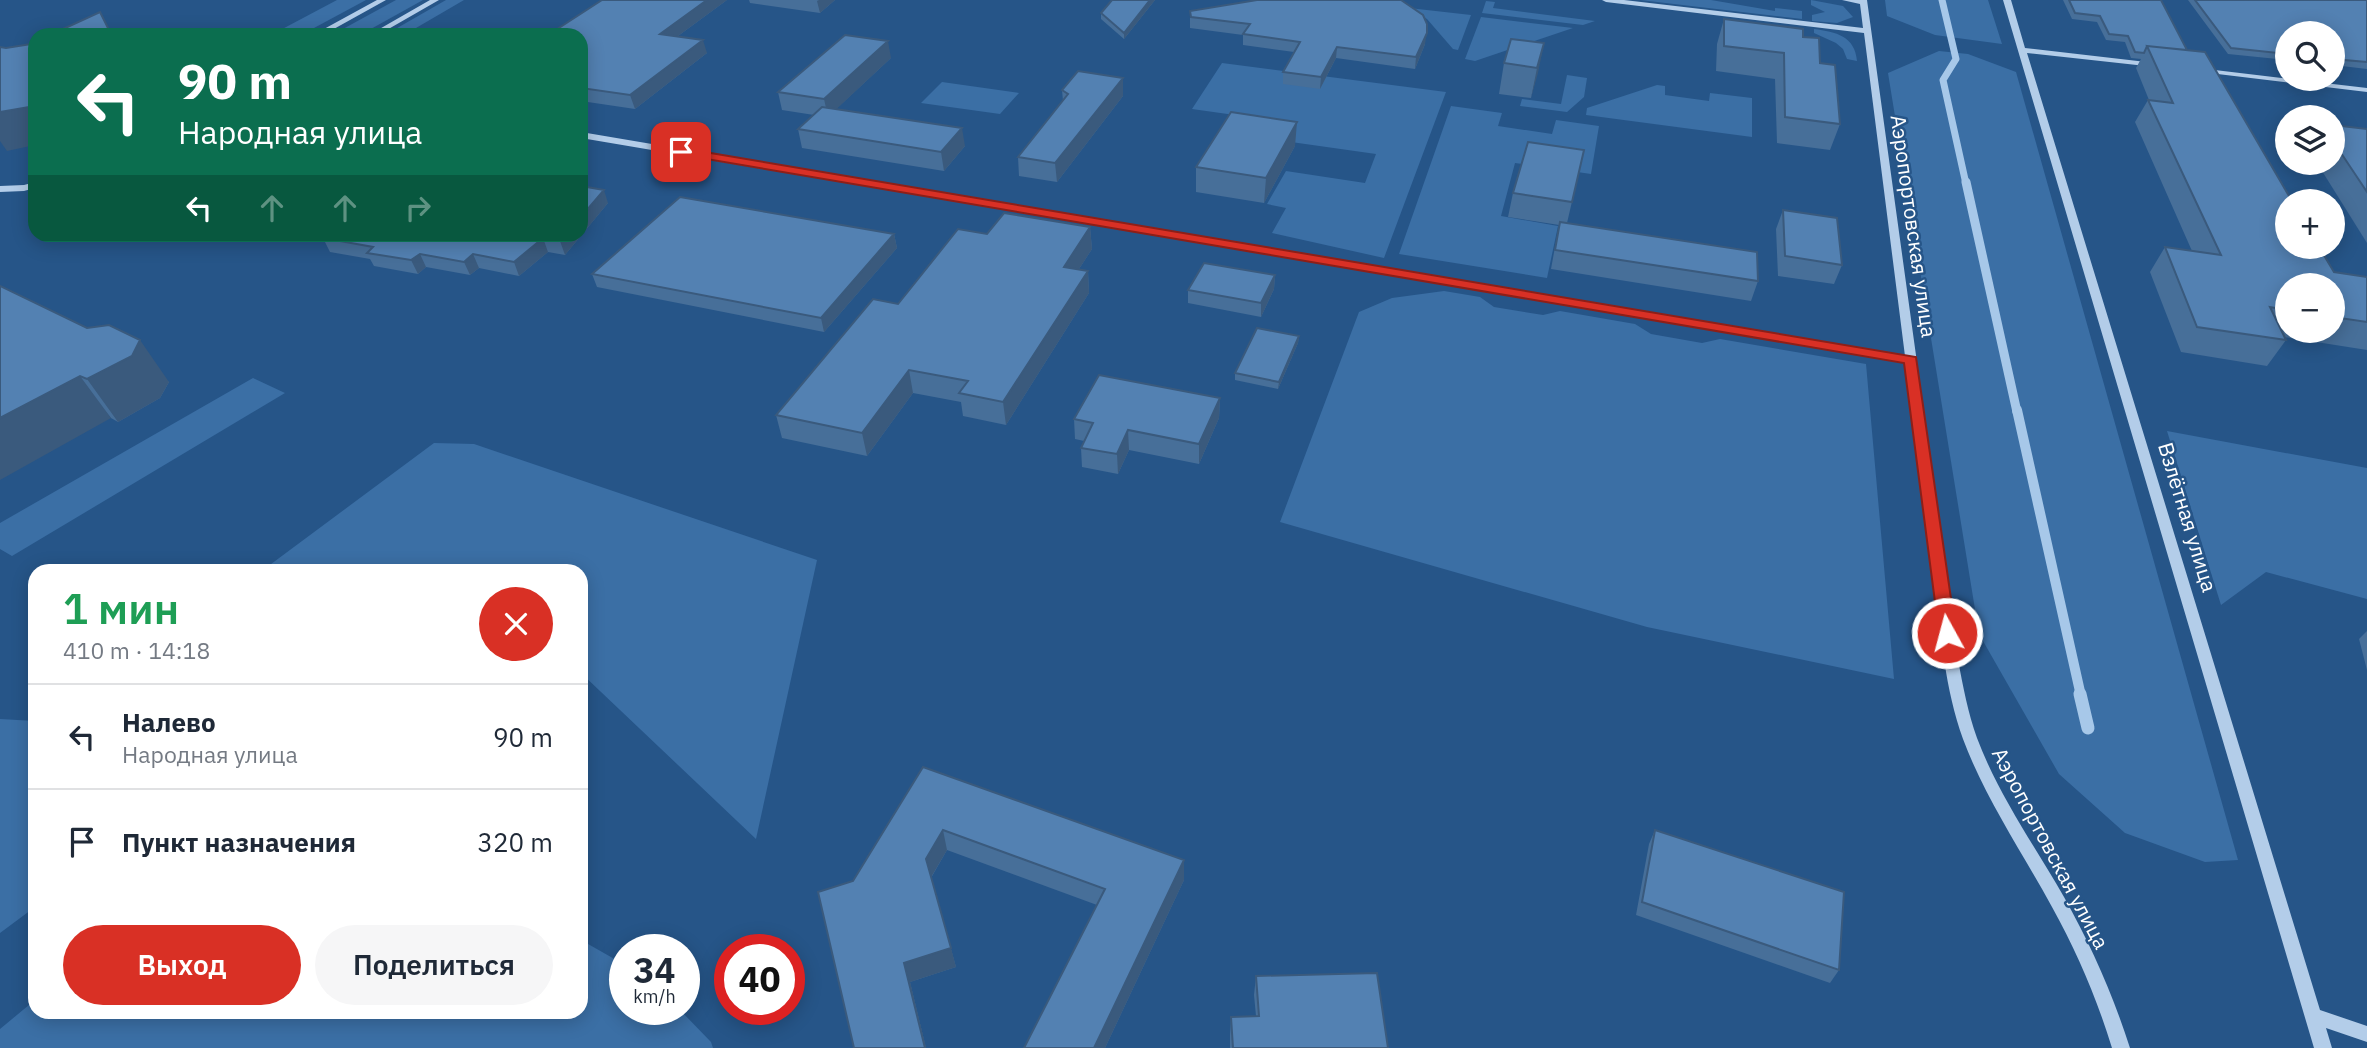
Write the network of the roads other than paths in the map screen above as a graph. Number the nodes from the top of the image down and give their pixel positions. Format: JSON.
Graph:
{"nodes":[{"id":1,"x":382,"y":0,"type":"edge"},
{"id":2,"x":435,"y":0,"type":"edge"},
{"id":3,"x":1606,"y":0,"type":"edge"},
{"id":4,"x":1846,"y":0,"type":"edge"},
{"id":5,"x":2007,"y":0,"type":"edge"},
{"id":6,"x":1863,"y":1,"type":"edge"},
{"id":7,"x":330,"y":28,"type":"edge"},
{"id":8,"x":385,"y":28,"type":"edge"},
{"id":9,"x":1867,"y":31,"type":"junction"},
{"id":10,"x":2023,"y":50,"type":"junction"},
{"id":11,"x":2166,"y":66,"type":"edge"},
{"id":12,"x":2189,"y":69,"type":"edge"},
{"id":13,"x":2367,"y":90,"type":"edge"},
{"id":14,"x":588,"y":136,"type":"edge"},
{"id":15,"x":28,"y":187,"type":"edge"},
{"id":16,"x":24,"y":188,"type":"joint"},
{"id":17,"x":0,"y":189,"type":"edge"},
{"id":18,"x":1911,"y":360,"type":"junction"},
{"id":19,"x":2314,"y":1016,"type":"junction"},
{"id":20,"x":2367,"y":1034,"type":"edge"},
{"id":21,"x":2121,"y":1048,"type":"edge"},
{"id":22,"x":2323,"y":1048,"type":"edge"}],
"edges":[{"from":1,"to":7,"type":"street"},
{"from":2,"to":8,"type":"street"},
{"from":3,"to":9,"type":"street"},
{"from":4,"to":6,"type":"street"},
{"from":5,"to":10,"type":"street","name":"Взлётная улица"},
{"from":6,"to":9,"type":"street","name":"Аэропортовская улица"},
{"from":9,"to":18,"type":"street","name":"Аэропортовская улица"},
{"from":10,"to":11,"type":"street"},
{"from":10,"to":19,"type":"street","name":"Взлётная улица"},
{"from":12,"to":13,"type":"street"},
{"from":14,"to":18,"type":"street"},
{"from":15,"to":16,"type":"street"},
{"from":16,"to":17,"type":"street"},
{"from":18,"to":21,"type":"street","name":"Аэропортовская улица"},
{"from":19,"to":20,"type":"street"},
{"from":19,"to":22,"type":"street","name":"Взлётная улица"}]}
